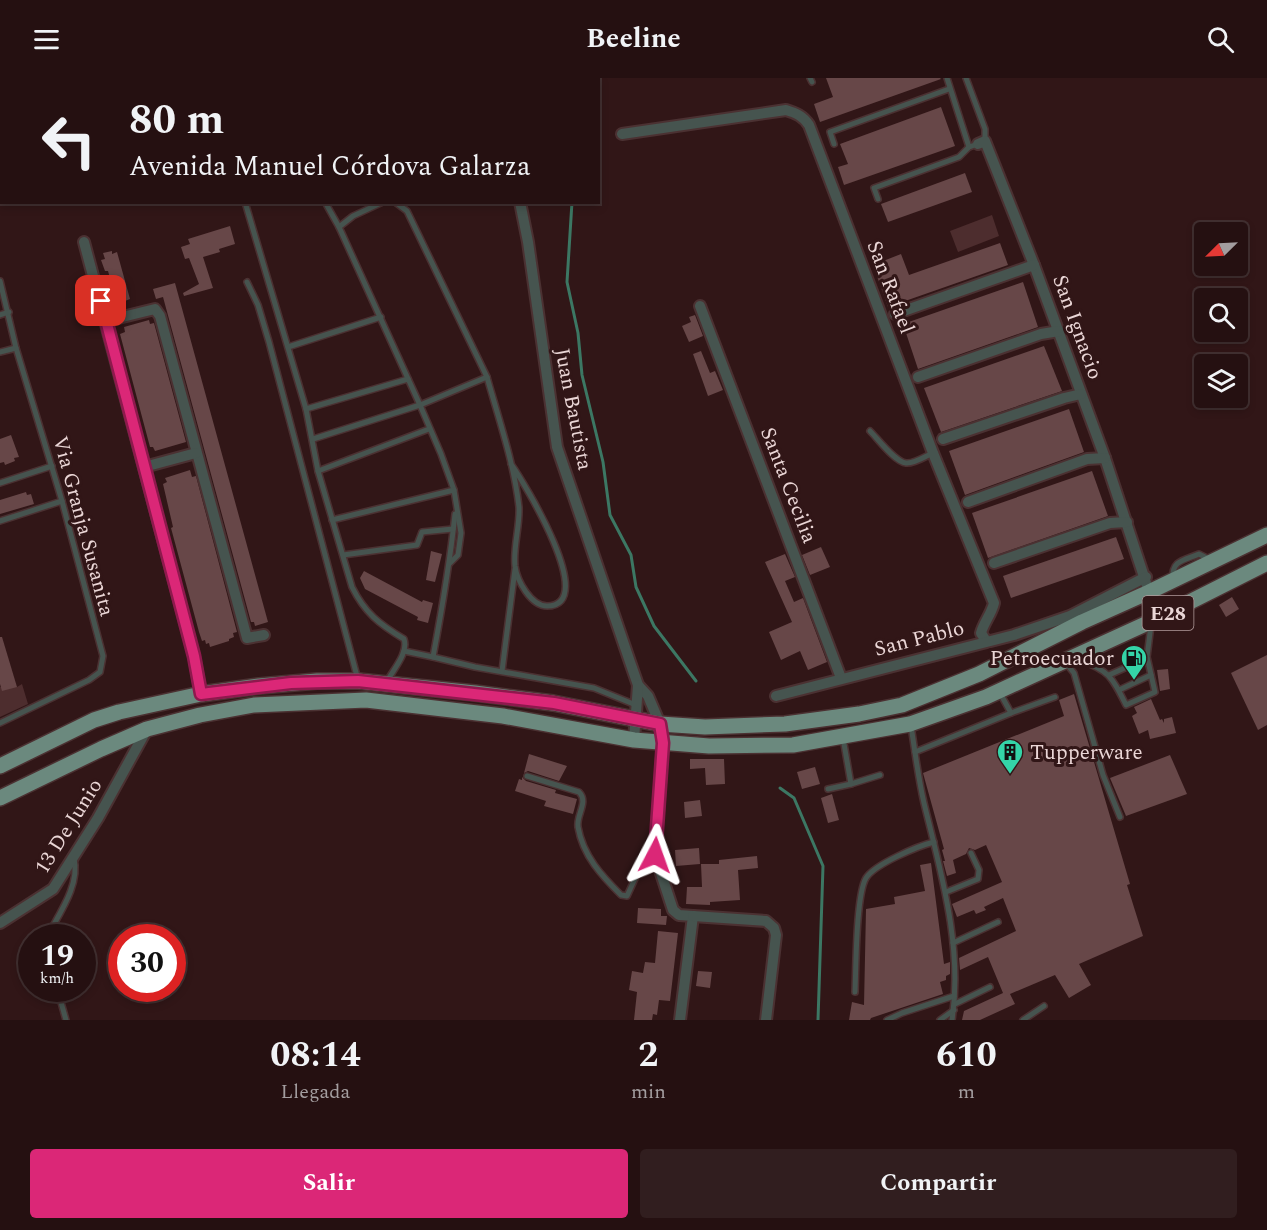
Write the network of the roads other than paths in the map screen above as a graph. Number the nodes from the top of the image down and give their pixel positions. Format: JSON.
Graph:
{"nodes":[{"id":1,"x":947,"y":78,"type":"edge"},
{"id":2,"x":966,"y":78,"type":"edge"},
{"id":3,"x":949,"y":89,"type":"junction"},
{"id":4,"x":622,"y":134,"type":"dead end"},
{"id":5,"x":834,"y":144,"type":"dead end"},
{"id":6,"x":978,"y":144,"type":"junction"},
{"id":7,"x":878,"y":199,"type":"dead end"},
{"id":8,"x":246,"y":204,"type":"edge"},
{"id":9,"x":327,"y":204,"type":"edge"},
{"id":10,"x":379,"y":204,"type":"edge"},
{"id":11,"x":398,"y":204,"type":"edge"},
{"id":12,"x":520,"y":204,"type":"edge"},
{"id":13,"x":339,"y":227,"type":"junction"},
{"id":14,"x":84,"y":242,"type":"dead end"},
{"id":15,"x":1034,"y":265,"type":"junction"},
{"id":16,"x":0,"y":280,"type":"edge"},
{"id":17,"x":247,"y":282,"type":"dead end"},
{"id":18,"x":700,"y":306,"type":"dead end"},
{"id":19,"x":9,"y":312,"type":"junction"},
{"id":20,"x":895,"y":314,"type":"dead end"},
{"id":21,"x":0,"y":315,"type":"edge"},
{"id":22,"x":381,"y":317,"type":"junction"},
{"id":23,"x":106,"y":321,"type":"junction"},
{"id":24,"x":1059,"y":331,"type":"junction"},
{"id":25,"x":16,"y":348,"type":"junction"},
{"id":26,"x":288,"y":348,"type":"junction"},
{"id":27,"x":0,"y":352,"type":"edge"},
{"id":28,"x":487,"y":377,"type":"junction"},
{"id":29,"x":918,"y":377,"type":"dead end"},
{"id":30,"x":408,"y":379,"type":"junction"},
{"id":31,"x":1081,"y":394,"type":"junction"},
{"id":32,"x":420,"y":405,"type":"junction"},
{"id":33,"x":306,"y":409,"type":"junction"},
{"id":34,"x":429,"y":429,"type":"junction"},
{"id":35,"x":870,"y":431,"type":"dead end"},
{"id":36,"x":313,"y":439,"type":"junction"},
{"id":37,"x":943,"y":439,"type":"dead end"},
{"id":38,"x":196,"y":453,"type":"junction"},
{"id":39,"x":933,"y":453,"type":"junction"},
{"id":40,"x":1105,"y":458,"type":"junction"},
{"id":41,"x":511,"y":464,"type":"junction"},
{"id":42,"x":52,"y":466,"type":"junction"},
{"id":43,"x":144,"y":468,"type":"junction"},
{"id":44,"x":318,"y":471,"type":"junction"},
{"id":45,"x":0,"y":483,"type":"edge"},
{"id":46,"x":454,"y":490,"type":"junction"},
{"id":47,"x":62,"y":501,"type":"junction"},
{"id":48,"x":968,"y":502,"type":"dead end"},
{"id":49,"x":456,"y":508,"type":"junction"},
{"id":50,"x":332,"y":520,"type":"junction"},
{"id":51,"x":0,"y":521,"type":"edge"},
{"id":52,"x":1127,"y":522,"type":"junction"},
{"id":53,"x":453,"y":529,"type":"junction"},
{"id":54,"x":1267,"y":535,"type":"edge"},
{"id":55,"x":343,"y":555,"type":"junction"},
{"id":56,"x":450,"y":563,"type":"junction"},
{"id":57,"x":994,"y":563,"type":"dead end"},
{"id":58,"x":1267,"y":563,"type":"edge"},
{"id":59,"x":515,"y":567,"type":"junction"},
{"id":60,"x":1148,"y":585,"type":"junction"},
{"id":61,"x":1076,"y":619,"type":"junction"},
{"id":62,"x":1152,"y":621,"type":"junction"},
{"id":63,"x":264,"y":635,"type":"dead end"},
{"id":64,"x":986,"y":641,"type":"junction"},
{"id":65,"x":1093,"y":647,"type":"junction"},
{"id":66,"x":404,"y":651,"type":"junction"},
{"id":67,"x":433,"y":657,"type":"junction"},
{"id":68,"x":1147,"y":658,"type":"junction"},
{"id":69,"x":1069,"y":659,"type":"junction"},
{"id":70,"x":502,"y":671,"type":"junction"},
{"id":71,"x":1109,"y":675,"type":"junction"},
{"id":72,"x":1151,"y":675,"type":"junction"},
{"id":73,"x":841,"y":678,"type":"junction"},
{"id":74,"x":358,"y":681,"type":"junction"},
{"id":75,"x":385,"y":684,"type":"junction"},
{"id":76,"x":639,"y":685,"type":"junction"},
{"id":77,"x":1119,"y":690,"type":"junction"},
{"id":78,"x":999,"y":691,"type":"junction"},
{"id":79,"x":201,"y":694,"type":"junction"},
{"id":80,"x":776,"y":696,"type":"dead end"},
{"id":81,"x":1055,"y":697,"type":"dead end"},
{"id":82,"x":637,"y":712,"type":"junction"},
{"id":83,"x":1011,"y":712,"type":"junction"},
{"id":84,"x":0,"y":723,"type":"edge"},
{"id":85,"x":660,"y":724,"type":"junction"},
{"id":86,"x":910,"y":724,"type":"junction"},
{"id":87,"x":147,"y":729,"type":"junction"},
{"id":88,"x":842,"y":736,"type":"junction"},
{"id":89,"x":634,"y":740,"type":"junction"},
{"id":90,"x":663,"y":743,"type":"junction"},
{"id":91,"x":915,"y":752,"type":"junction"},
{"id":92,"x":0,"y":766,"type":"edge"},
{"id":93,"x":880,"y":775,"type":"dead end"},
{"id":94,"x":527,"y":776,"type":"dead end"},
{"id":95,"x":851,"y":784,"type":"junction"},
{"id":96,"x":828,"y":789,"type":"dead end"},
{"id":97,"x":0,"y":798,"type":"edge"},
{"id":98,"x":1120,"y":817,"type":"dead end"},
{"id":99,"x":934,"y":842,"type":"junction"},
{"id":100,"x":971,"y":853,"type":"dead end"},
{"id":101,"x":655,"y":855,"type":"junction"},
{"id":102,"x":73,"y":856,"type":"junction"},
{"id":103,"x":946,"y":892,"type":"junction"},
{"id":104,"x":693,"y":916,"type":"junction"},
{"id":105,"x":998,"y":922,"type":"dead end"},
{"id":106,"x":0,"y":923,"type":"edge"},
{"id":107,"x":54,"y":924,"type":"edge"},
{"id":108,"x":953,"y":943,"type":"junction"},
{"id":109,"x":990,"y":987,"type":"dead end"},
{"id":110,"x":855,"y":992,"type":"dead end"},
{"id":111,"x":954,"y":996,"type":"junction"},
{"id":112,"x":61,"y":1002,"type":"edge"},
{"id":113,"x":1044,"y":1006,"type":"dead end"},
{"id":114,"x":954,"y":1007,"type":"junction"},
{"id":115,"x":66,"y":1020,"type":"edge"},
{"id":116,"x":680,"y":1020,"type":"edge"},
{"id":117,"x":766,"y":1020,"type":"edge"},
{"id":118,"x":887,"y":1020,"type":"edge"},
{"id":119,"x":940,"y":1020,"type":"edge"},
{"id":120,"x":952,"y":1020,"type":"edge"},
{"id":121,"x":1023,"y":1020,"type":"edge"}],
"edges":[{"from":1,"to":3,"type":"lane"},
{"from":2,"to":6,"type":"lane","name":"San Ignacio"},
{"from":3,"to":5,"type":"lane"},
{"from":3,"to":6,"type":"lane"},
{"from":4,"to":39,"type":"street","name":"San Rafael"},
{"from":6,"to":7,"type":"lane"},
{"from":6,"to":15,"type":"street","name":"San Ignacio"},
{"from":8,"to":26,"type":"lane"},
{"from":9,"to":13,"type":"lane"},
{"from":10,"to":13,"type":"lane"},
{"from":11,"to":28,"type":"lane"},
{"from":12,"to":76,"type":"street","name":"Juan Bautista"},
{"from":13,"to":22,"type":"lane"},
{"from":14,"to":23,"type":"street"},
{"from":15,"to":20,"type":"street"},
{"from":15,"to":24,"type":"street","name":"San Ignacio"},
{"from":16,"to":19,"type":"lane","name":"Via Granja Susanita"},
{"from":17,"to":74,"type":"lane"},
{"from":18,"to":73,"type":"street","name":"Santa Cecilia"},
{"from":19,"to":21,"type":"lane"},
{"from":19,"to":25,"type":"lane","name":"Via Granja Susanita"},
{"from":22,"to":26,"type":"lane"},
{"from":22,"to":30,"type":"lane"},
{"from":23,"to":38,"type":"street"},
{"from":23,"to":43,"type":"street"},
{"from":24,"to":29,"type":"street"},
{"from":24,"to":31,"type":"street","name":"San Ignacio"},
{"from":25,"to":27,"type":"lane"},
{"from":25,"to":42,"type":"lane","name":"Via Granja Susanita"},
{"from":26,"to":33,"type":"lane"},
{"from":28,"to":32,"type":"lane"},
{"from":28,"to":41,"type":"lane"},
{"from":30,"to":32,"type":"lane"},
{"from":30,"to":33,"type":"lane"},
{"from":31,"to":37,"type":"street"},
{"from":31,"to":40,"type":"street","name":"San Ignacio"},
{"from":32,"to":34,"type":"lane"},
{"from":32,"to":36,"type":"lane"},
{"from":33,"to":36,"type":"lane"},
{"from":34,"to":44,"type":"lane"},
{"from":34,"to":46,"type":"lane"},
{"from":35,"to":39,"type":"lane"},
{"from":36,"to":44,"type":"lane"},
{"from":38,"to":43,"type":"street"},
{"from":38,"to":63,"type":"street"},
{"from":39,"to":64,"type":"street","name":"San Rafael"},
{"from":40,"to":48,"type":"street"},
{"from":40,"to":52,"type":"street","name":"San Ignacio"},
{"from":41,"to":59,"type":"lane"},
{"from":41,"to":59,"type":"lane"},
{"from":42,"to":45,"type":"lane"},
{"from":42,"to":47,"type":"lane","name":"Via Granja Susanita"},
{"from":43,"to":79,"type":"street"},
{"from":44,"to":50,"type":"lane"},
{"from":46,"to":49,"type":"lane"},
{"from":46,"to":50,"type":"lane"},
{"from":47,"to":51,"type":"lane"},
{"from":47,"to":84,"type":"lane","name":"Via Granja Susanita"},
{"from":49,"to":53,"type":"lane"},
{"from":49,"to":56,"type":"lane"},
{"from":50,"to":55,"type":"lane"},
{"from":52,"to":57,"type":"street"},
{"from":52,"to":60,"type":"street","name":"San Ignacio"},
{"from":53,"to":55,"type":"lane"},
{"from":53,"to":56,"type":"lane"},
{"from":54,"to":60,"type":"main road","number":"E28"},
{"from":55,"to":66,"type":"lane"},
{"from":56,"to":67,"type":"lane"},
{"from":58,"to":62,"type":"main road","number":"E28"},
{"from":59,"to":70,"type":"lane"},
{"from":60,"to":61,"type":"main road","number":"E28"},
{"from":61,"to":64,"type":"street","name":"San Pablo"},
{"from":61,"to":65,"type":"main road"},
{"from":61,"to":85,"type":"main road","number":"E28"},
{"from":62,"to":65,"type":"main road","number":"E28"},
{"from":62,"to":68,"type":"lane"},
{"from":64,"to":73,"type":"street","name":"San Pablo"},
{"from":65,"to":69,"type":"main road","number":"E28"},
{"from":66,"to":67,"type":"lane"},
{"from":66,"to":75,"type":"lane"},
{"from":67,"to":70,"type":"lane"},
{"from":68,"to":71,"type":"lane"},
{"from":68,"to":72,"type":"lane"},
{"from":69,"to":71,"type":"lane"},
{"from":69,"to":78,"type":"main road","number":"E28"},
{"from":69,"to":98,"type":"lane"},
{"from":70,"to":82,"type":"lane"},
{"from":71,"to":77,"type":"lane"},
{"from":72,"to":77,"type":"lane"},
{"from":72,"to":77,"type":"lane"},
{"from":73,"to":80,"type":"street","name":"San Pablo"},
{"from":74,"to":75,"type":"main road","number":"E28"},
{"from":74,"to":79,"type":"main road","number":"E28"},
{"from":75,"to":82,"type":"main road","number":"E28"},
{"from":76,"to":82,"type":"street","name":"Juan Bautista"},
{"from":76,"to":85,"type":"street","name":"Juan Bautista"},
{"from":78,"to":83,"type":"lane"},
{"from":78,"to":86,"type":"main road","number":"E28"},
{"from":79,"to":92,"type":"main road","number":"E28"},
{"from":81,"to":83,"type":"lane"},
{"from":82,"to":85,"type":"main road","number":"E28"},
{"from":82,"to":89,"type":"street","name":"Juan Bautista"},
{"from":83,"to":91,"type":"lane"},
{"from":85,"to":90,"type":"street","name":"Juan Bautista"},
{"from":86,"to":88,"type":"main road","number":"E28"},
{"from":86,"to":91,"type":"lane"},
{"from":87,"to":89,"type":"main road","number":"E28"},
{"from":87,"to":97,"type":"main road","number":"E28"},
{"from":87,"to":102,"type":"street","name":"13 De Junio"},
{"from":88,"to":90,"type":"main road","number":"E28"},
{"from":88,"to":95,"type":"lane"},
{"from":89,"to":90,"type":"main road","number":"E28"},
{"from":90,"to":101,"type":"street","name":"Juan Bautista"},
{"from":91,"to":99,"type":"lane"},
{"from":93,"to":95,"type":"lane"},
{"from":94,"to":101,"type":"lane"},
{"from":95,"to":96,"type":"lane"},
{"from":99,"to":103,"type":"lane"},
{"from":99,"to":110,"type":"lane"},
{"from":100,"to":103,"type":"lane"},
{"from":101,"to":104,"type":"street"},
{"from":102,"to":106,"type":"street","name":"13 De Junio"},
{"from":102,"to":107,"type":"lane"},
{"from":103,"to":108,"type":"lane"},
{"from":104,"to":116,"type":"street"},
{"from":104,"to":117,"type":"street"},
{"from":105,"to":108,"type":"lane"},
{"from":108,"to":111,"type":"lane"},
{"from":109,"to":114,"type":"lane"},
{"from":111,"to":114,"type":"lane"},
{"from":111,"to":118,"type":"lane"},
{"from":112,"to":115,"type":"lane"},
{"from":113,"to":121,"type":"lane"},
{"from":114,"to":119,"type":"lane"},
{"from":114,"to":120,"type":"lane"}]}
